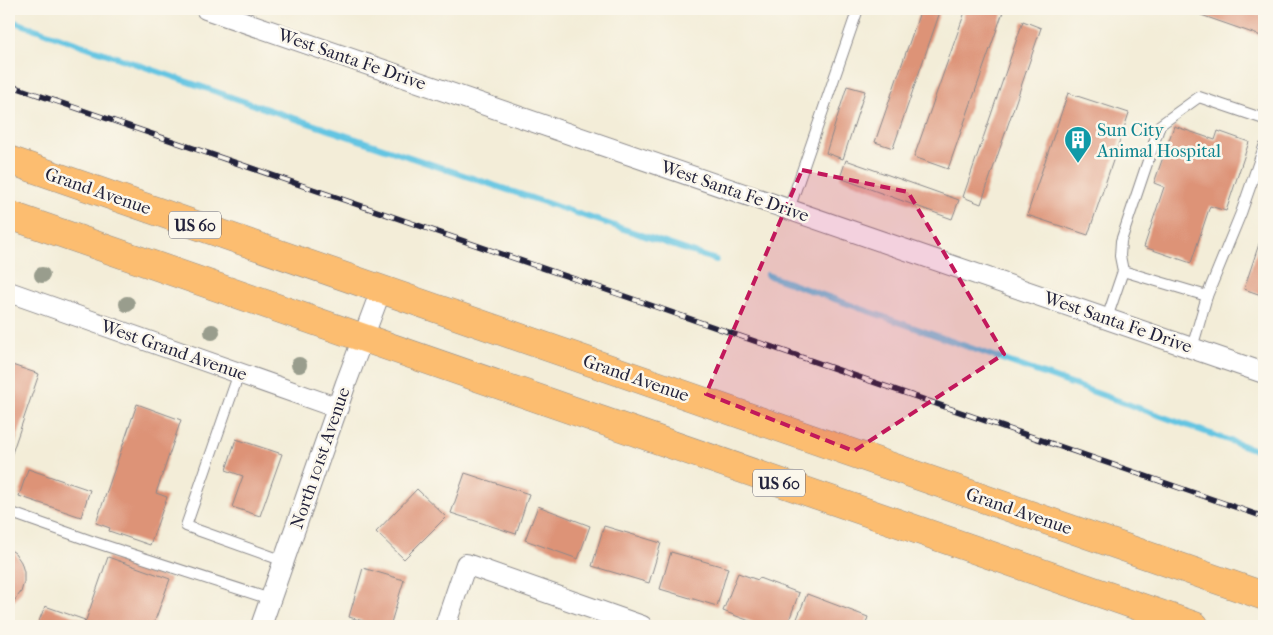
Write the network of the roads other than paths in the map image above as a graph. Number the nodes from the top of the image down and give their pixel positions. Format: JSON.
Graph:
{"nodes":[{"id":1,"x":206,"y":9,"type":"edge"},
{"id":2,"x":858,"y":9,"type":"edge"},
{"id":3,"x":1264,"y":118,"type":"edge"},
{"id":4,"x":1264,"y":147,"type":"edge"},
{"id":5,"x":9,"y":160,"type":"edge"},
{"id":6,"x":789,"y":209,"type":"junction"},
{"id":7,"x":10,"y":220,"type":"edge"},
{"id":8,"x":1123,"y":270,"type":"junction"},
{"id":9,"x":381,"y":290,"type":"junction"},
{"id":10,"x":9,"y":292,"type":"edge"},
{"id":11,"x":1207,"y":296,"type":"junction"},
{"id":12,"x":1107,"y":318,"type":"junction"},
{"id":13,"x":364,"y":339,"type":"junction"},
{"id":14,"x":1192,"y":348,"type":"junction"},
{"id":15,"x":239,"y":373,"type":"junction"},
{"id":16,"x":1264,"y":373,"type":"edge"},
{"id":17,"x":338,"y":408,"type":"junction"},
{"id":18,"x":9,"y":512,"type":"edge"},
{"id":19,"x":284,"y":561,"type":"junction"},
{"id":20,"x":1264,"y":596,"type":"edge"},
{"id":21,"x":270,"y":599,"type":"junction"},
{"id":22,"x":261,"y":626,"type":"edge"},
{"id":23,"x":445,"y":626,"type":"edge"},
{"id":24,"x":642,"y":626,"type":"edge"},
{"id":25,"x":1195,"y":626,"type":"edge"}],
"edges":[{"from":1,"to":6,"type":"street","name":"West Santa Fe Drive"},
{"from":2,"to":6,"type":"lane"},
{"from":3,"to":8,"type":"lane"},
{"from":4,"to":11,"type":"lane"},
{"from":5,"to":9,"type":"highway","name":"Grand Avenue","number":"US 60"},
{"from":6,"to":12,"type":"street","name":"West Santa Fe Drive"},
{"from":7,"to":13,"type":"highway","number":"US 60"},
{"from":8,"to":11,"type":"lane"},
{"from":8,"to":12,"type":"lane"},
{"from":9,"to":13,"type":"street","name":"North 101st Avenue"},
{"from":9,"to":20,"type":"highway","name":"Grand Avenue","number":"US 60"},
{"from":10,"to":15,"type":"street","name":"West Grand Avenue"},
{"from":11,"to":14,"type":"lane"},
{"from":12,"to":14,"type":"street","name":"West Santa Fe Drive"},
{"from":13,"to":17,"type":"street","name":"North 101st Avenue"},
{"from":13,"to":25,"type":"highway","number":"US 60"},
{"from":14,"to":16,"type":"street","name":"West Santa Fe Drive"},
{"from":15,"to":17,"type":"street","name":"West Grand Avenue"},
{"from":15,"to":19,"type":"lane"},
{"from":17,"to":19,"type":"street","name":"North 101st Avenue"},
{"from":18,"to":21,"type":"lane"},
{"from":19,"to":21,"type":"street","name":"North 101st Avenue"},
{"from":21,"to":22,"type":"street","name":"North 101st Avenue"},
{"from":23,"to":24,"type":"street"}]}
